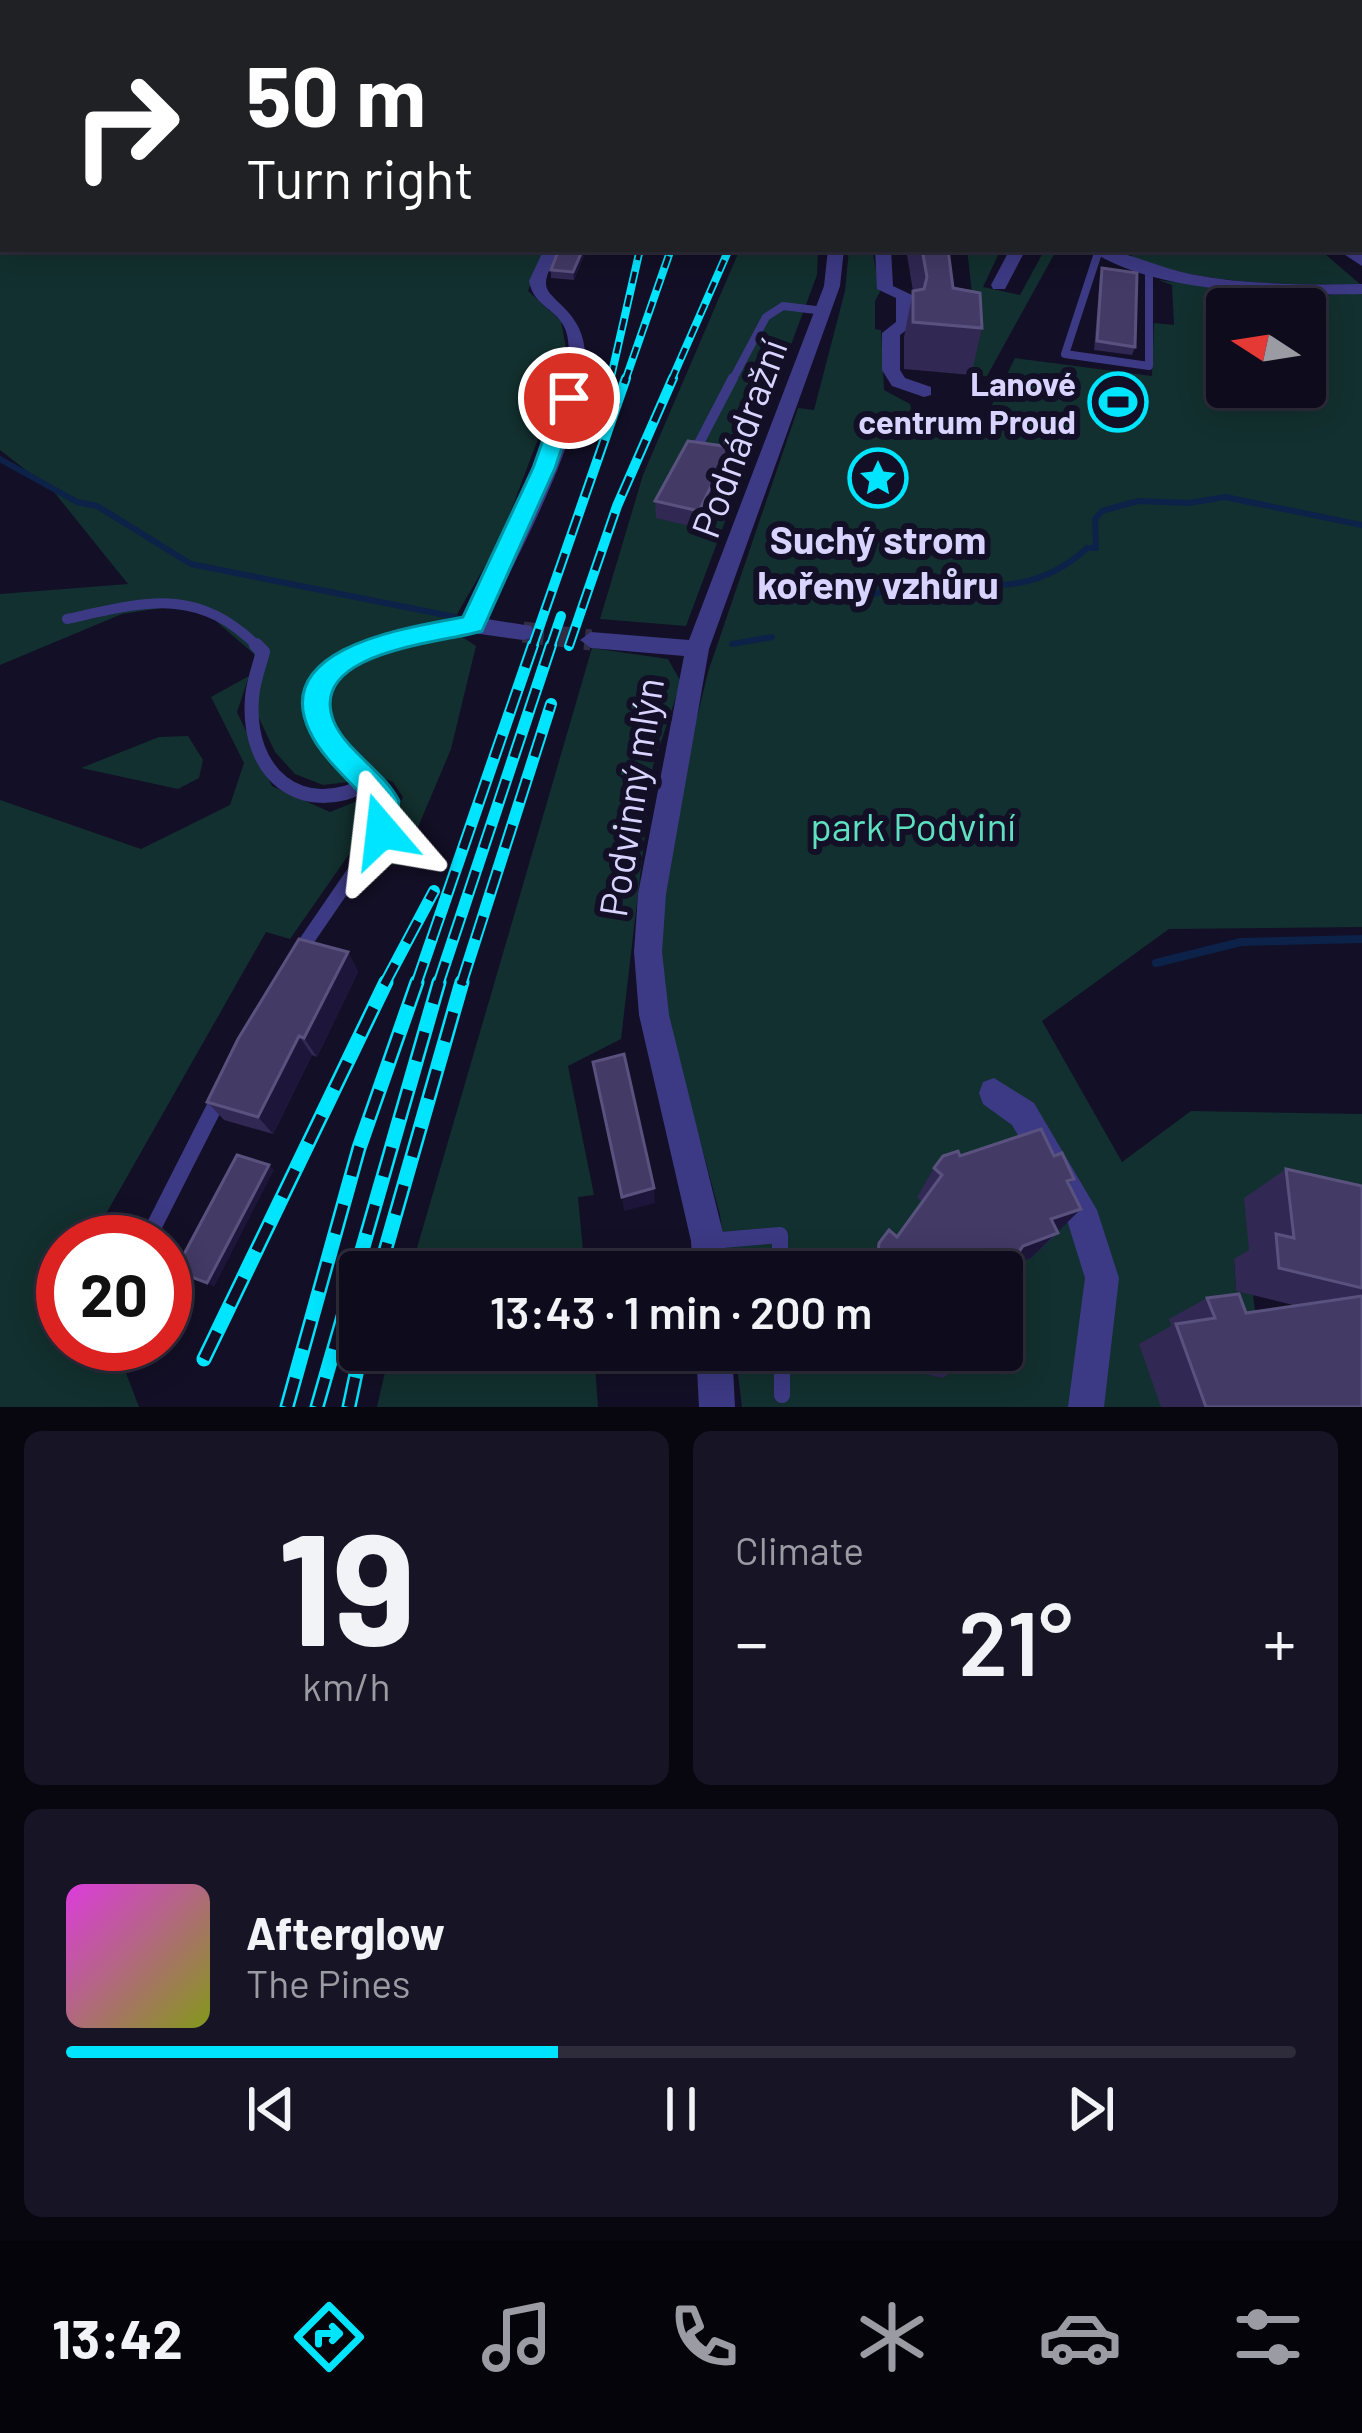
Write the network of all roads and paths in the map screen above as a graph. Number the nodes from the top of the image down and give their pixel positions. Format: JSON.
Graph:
{"nodes":[{"id":1,"x":551,"y":252,"type":"edge"},
{"id":2,"x":836,"y":252,"type":"edge"},
{"id":3,"x":883,"y":252,"type":"edge"},
{"id":4,"x":1016,"y":252,"type":"edge"},
{"id":5,"x":1097,"y":252,"type":"edge"},
{"id":6,"x":1122,"y":254,"type":"edge"},
{"id":7,"x":1149,"y":272,"type":"junction"},
{"id":8,"x":1000,"y":285,"type":"dead end"},
{"id":9,"x":1362,"y":289,"type":"edge"},
{"id":10,"x":824,"y":311,"type":"junction"},
{"id":11,"x":924,"y":391,"type":"dead end"},
{"id":12,"x":697,"y":447,"type":"edge"},
{"id":13,"x":67,"y":619,"type":"dead end"},
{"id":14,"x":473,"y":625,"type":"junction"},
{"id":15,"x":523,"y":632,"type":"tunnel mouth"},
{"id":16,"x":591,"y":640,"type":"tunnel mouth"},
{"id":17,"x":697,"y":649,"type":"junction"},
{"id":18,"x":370,"y":783,"type":"junction"},
{"id":19,"x":290,"y":970,"type":"edge"},
{"id":20,"x":232,"y":1073,"type":"edge"},
{"id":21,"x":994,"y":1093,"type":"dead end"},
{"id":22,"x":160,"y":1215,"type":"edge"},
{"id":23,"x":708,"y":1251,"type":"edge"},
{"id":24,"x":728,"y":1251,"type":"edge"},
{"id":25,"x":780,"y":1251,"type":"edge"},
{"id":26,"x":715,"y":1371,"type":"edge"},
{"id":27,"x":782,"y":1371,"type":"edge"},
{"id":28,"x":782,"y":1395,"type":"dead end"},
{"id":29,"x":717,"y":1407,"type":"edge"},
{"id":30,"x":1086,"y":1407,"type":"edge"}],
"edges":[{"from":1,"to":14,"type":"street"},
{"from":2,"to":10,"type":"street","name":"Podnádražní"},
{"from":3,"to":11,"type":"street"},
{"from":4,"to":8,"type":"street"},
{"from":5,"to":7,"type":"lane"},
{"from":6,"to":7,"type":"street"},
{"from":7,"to":9,"type":"street"},
{"from":10,"to":12,"type":"lane"},
{"from":10,"to":17,"type":"street","name":"Podnádražní"},
{"from":13,"to":18,"type":"lane"},
{"from":14,"to":15,"type":"street"},
{"from":14,"to":18,"type":"lane"},
{"from":16,"to":17,"type":"street"},
{"from":17,"to":23,"type":"street","name":"Podvinný mlýn"},
{"from":18,"to":19,"type":"lane"},
{"from":20,"to":22,"type":"lane"},
{"from":21,"to":30,"type":"street"},
{"from":24,"to":25,"type":"lane","name":"Podvinný mlýn"},
{"from":26,"to":29,"type":"street"},
{"from":27,"to":28,"type":"lane"}]}
